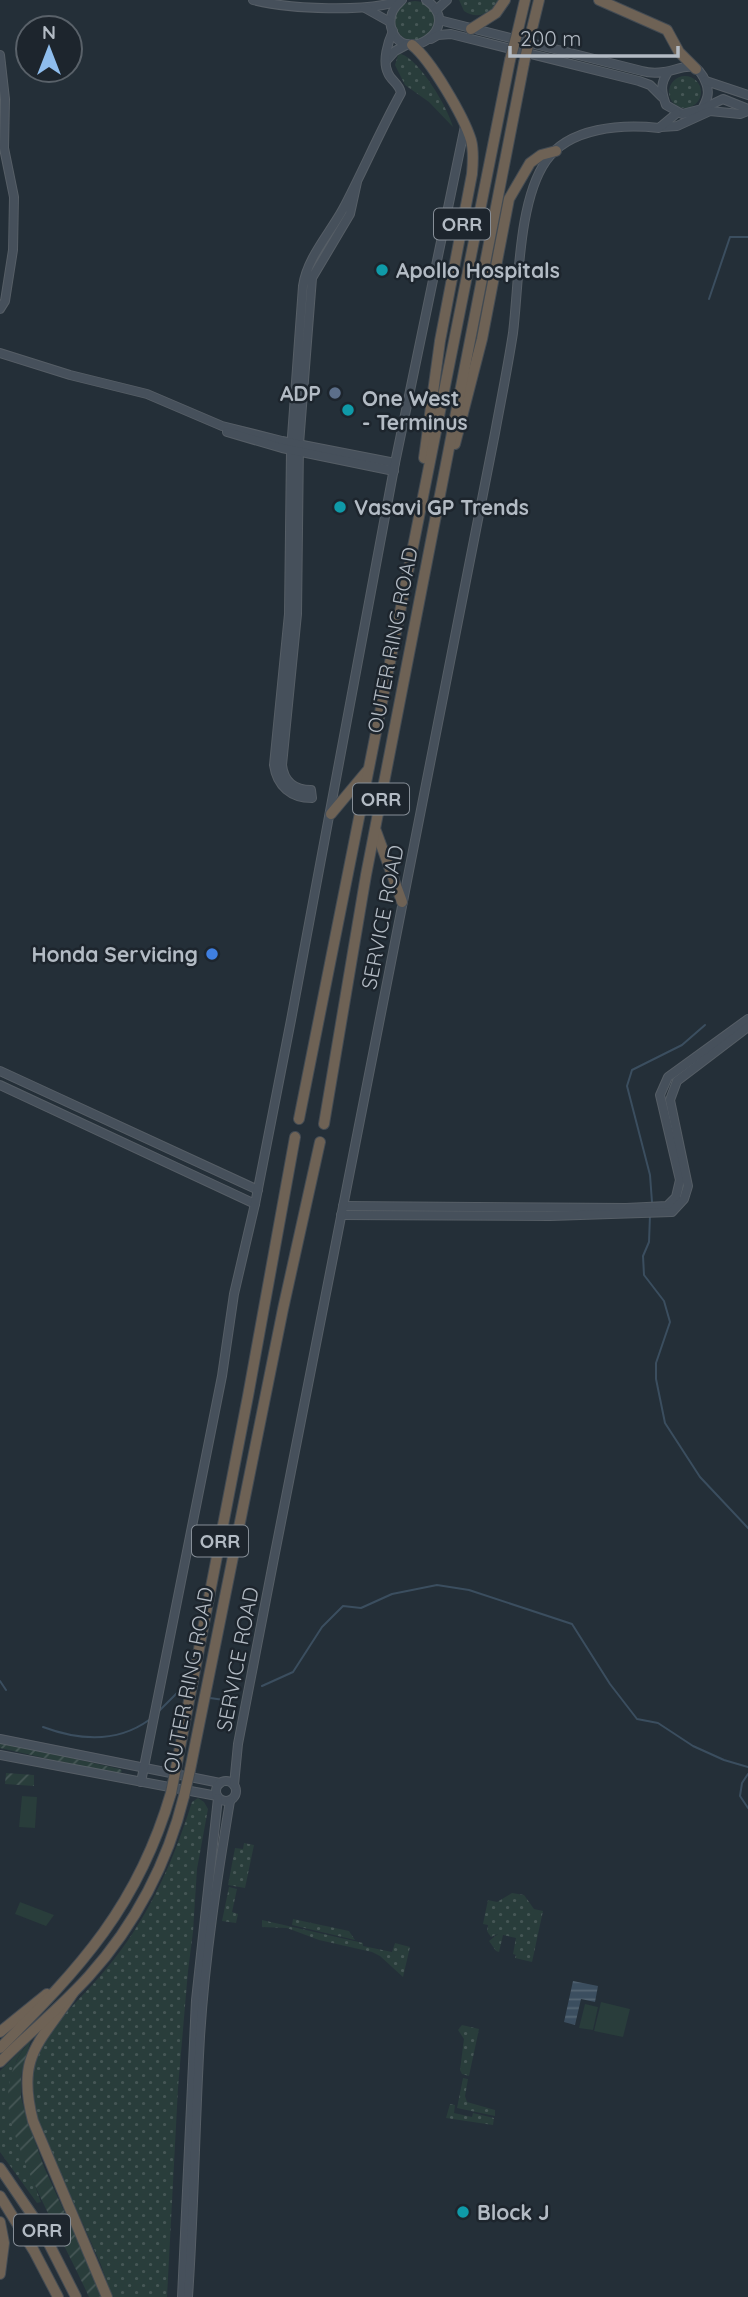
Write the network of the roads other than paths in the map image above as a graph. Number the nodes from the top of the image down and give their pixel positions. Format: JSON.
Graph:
{"nodes":[{"id":1,"x":253,"y":0,"type":"edge"},
{"id":2,"x":402,"y":0,"type":"edge"},
{"id":3,"x":426,"y":0,"type":"edge"},
{"id":4,"x":447,"y":0,"type":"edge"},
{"id":5,"x":505,"y":0,"type":"edge"},
{"id":6,"x":525,"y":0,"type":"edge"},
{"id":7,"x":539,"y":0,"type":"edge"},
{"id":8,"x":599,"y":0,"type":"edge"},
{"id":9,"x":365,"y":8,"type":"junction"},
{"id":10,"x":436,"y":10,"type":"junction"},
{"id":11,"x":439,"y":20,"type":"junction"},
{"id":12,"x":391,"y":27,"type":"junction"},
{"id":13,"x":471,"y":29,"type":"junction"},
{"id":14,"x":431,"y":39,"type":"junction"},
{"id":15,"x":410,"y":44,"type":"junction"},
{"id":16,"x":0,"y":55,"type":"edge"},
{"id":17,"x":386,"y":61,"type":"junction"},
{"id":18,"x":695,"y":69,"type":"junction"},
{"id":19,"x":668,"y":72,"type":"junction"},
{"id":20,"x":706,"y":81,"type":"junction"},
{"id":21,"x":748,"y":95,"type":"edge"},
{"id":22,"x":664,"y":99,"type":"junction"},
{"id":23,"x":702,"y":109,"type":"junction"},
{"id":24,"x":748,"y":110,"type":"edge"},
{"id":25,"x":677,"y":113,"type":"junction"},
{"id":26,"x":465,"y":126,"type":"junction"},
{"id":27,"x":659,"y":128,"type":"junction"},
{"id":28,"x":556,"y":151,"type":"junction"},
{"id":29,"x":0,"y":309,"type":"edge"},
{"id":30,"x":0,"y":353,"type":"edge"},
{"id":31,"x":0,"y":359,"type":"edge"},
{"id":32,"x":295,"y":447,"type":"junction"},
{"id":33,"x":395,"y":467,"type":"junction"},
{"id":34,"x":416,"y":528,"type":"junction"},
{"id":35,"x":433,"y":531,"type":"junction"},
{"id":36,"x":278,"y":761,"type":"junction"},
{"id":37,"x":369,"y":768,"type":"junction"},
{"id":38,"x":331,"y":814,"type":"junction"},
{"id":39,"x":375,"y":828,"type":"junction"},
{"id":40,"x":402,"y":902,"type":"junction"},
{"id":41,"x":331,"y":965,"type":"junction"},
{"id":42,"x":349,"y":968,"type":"junction"},
{"id":43,"x":748,"y":1020,"type":"edge"},
{"id":44,"x":748,"y":1027,"type":"edge"},
{"id":45,"x":727,"y":1039,"type":"junction"},
{"id":46,"x":0,"y":1071,"type":"edge"},
{"id":47,"x":0,"y":1085,"type":"edge"},
{"id":48,"x":101,"y":1118,"type":"junction"},
{"id":49,"x":299,"y":1119,"type":"dead end"},
{"id":50,"x":324,"y":1124,"type":"dead end"},
{"id":51,"x":96,"y":1130,"type":"junction"},
{"id":52,"x":295,"y":1137,"type":"dead end"},
{"id":53,"x":320,"y":1142,"type":"dead end"},
{"id":54,"x":175,"y":1153,"type":"junction"},
{"id":55,"x":169,"y":1165,"type":"junction"},
{"id":56,"x":258,"y":1190,"type":"junction"},
{"id":57,"x":256,"y":1204,"type":"junction"},
{"id":58,"x":342,"y":1211,"type":"junction"},
{"id":59,"x":0,"y":1739,"type":"edge"},
{"id":60,"x":0,"y":1755,"type":"edge"},
{"id":61,"x":144,"y":1768,"type":"junction"},
{"id":62,"x":141,"y":1782,"type":"junction"},
{"id":63,"x":220,"y":1783,"type":"junction"},
{"id":64,"x":234,"y":1785,"type":"junction"},
{"id":65,"x":218,"y":1797,"type":"junction"},
{"id":66,"x":230,"y":1801,"type":"junction"},
{"id":67,"x":60,"y":1986,"type":"junction"},
{"id":68,"x":73,"y":1993,"type":"junction"},
{"id":69,"x":0,"y":2032,"type":"edge"},
{"id":70,"x":0,"y":2048,"type":"edge"},
{"id":71,"x":0,"y":2062,"type":"edge"},
{"id":72,"x":0,"y":2168,"type":"edge"},
{"id":73,"x":0,"y":2196,"type":"edge"},
{"id":74,"x":0,"y":2222,"type":"edge"},
{"id":75,"x":0,"y":2274,"type":"edge"},
{"id":76,"x":58,"y":2297,"type":"edge"},
{"id":77,"x":76,"y":2297,"type":"edge"},
{"id":78,"x":107,"y":2297,"type":"edge"},
{"id":79,"x":182,"y":2297,"type":"edge"},
{"id":80,"x":188,"y":2297,"type":"edge"}],
"edges":[{"from":1,"to":9,"type":"main road"},
{"from":2,"to":9,"type":"main road"},
{"from":2,"to":12,"type":"main road"},
{"from":3,"to":10,"type":"main road"},
{"from":4,"to":10,"type":"main road"},
{"from":5,"to":13,"type":"highway"},
{"from":6,"to":34,"type":"highway","name":"OUTER RING ROAD","number":"ORR","bridge":true},
{"from":7,"to":35,"type":"highway","name":"OUTER RING ROAD","number":"ORR","bridge":true},
{"from":8,"to":18,"type":"highway"},
{"from":9,"to":12,"type":"main road"},
{"from":10,"to":11,"type":"main road"},
{"from":11,"to":13,"type":"main road"},
{"from":11,"to":14,"type":"main road"},
{"from":12,"to":15,"type":"main road"},
{"from":12,"to":17,"type":"main road"},
{"from":13,"to":19,"type":"main road"},
{"from":14,"to":15,"type":"main road"},
{"from":14,"to":22,"type":"main road"},
{"from":15,"to":17,"type":"main road"},
{"from":15,"to":26,"type":"highway","number":"ORR"},
{"from":16,"to":29,"type":"main road"},
{"from":17,"to":32,"type":"main road"},
{"from":18,"to":19,"type":"main road"},
{"from":18,"to":20,"type":"main road"},
{"from":19,"to":22,"type":"main road"},
{"from":20,"to":21,"type":"main road"},
{"from":20,"to":23,"type":"main road"},
{"from":22,"to":25,"type":"main road"},
{"from":23,"to":24,"type":"main road"},
{"from":23,"to":25,"type":"main road"},
{"from":24,"to":27,"type":"main road","name":"SERVICE ROAD"},
{"from":25,"to":27,"type":"main road"},
{"from":26,"to":33,"type":"main road"},
{"from":26,"to":34,"type":"highway","number":"ORR"},
{"from":27,"to":28,"type":"main road","name":"SERVICE ROAD"},
{"from":28,"to":35,"type":"highway","number":"ORR"},
{"from":28,"to":40,"type":"main road","name":"SERVICE ROAD"},
{"from":30,"to":32,"type":"main road"},
{"from":31,"to":32,"type":"main road"},
{"from":32,"to":33,"type":"main road"},
{"from":32,"to":36,"type":"main road"},
{"from":33,"to":38,"type":"main road"},
{"from":34,"to":37,"type":"highway","name":"OUTER RING ROAD","number":"ORR"},
{"from":35,"to":39,"type":"highway","name":"OUTER RING ROAD","number":"ORR"},
{"from":36,"to":36,"type":"main road"},
{"from":37,"to":38,"type":"highway"},
{"from":37,"to":41,"type":"highway","name":"OUTER RING ROAD","number":"ORR"},
{"from":38,"to":56,"type":"main road"},
{"from":39,"to":40,"type":"highway"},
{"from":39,"to":42,"type":"highway","name":"OUTER RING ROAD","number":"ORR"},
{"from":40,"to":58,"type":"main road","name":"SERVICE ROAD"},
{"from":41,"to":42,"type":"highway"},
{"from":41,"to":49,"type":"highway","name":"OUTER RING ROAD","number":"ORR"},
{"from":42,"to":50,"type":"highway","name":"OUTER RING ROAD","number":"ORR"},
{"from":43,"to":45,"type":"main road"},
{"from":44,"to":45,"type":"main road"},
{"from":45,"to":58,"type":"main road"},
{"from":46,"to":48,"type":"main road"},
{"from":47,"to":51,"type":"main road"},
{"from":48,"to":51,"type":"main road"},
{"from":48,"to":54,"type":"main road"},
{"from":51,"to":55,"type":"main road"},
{"from":52,"to":67,"type":"highway","name":"OUTER RING ROAD","number":"ORR","bridge":true},
{"from":53,"to":68,"type":"highway","name":"OUTER RING ROAD","number":"ORR","bridge":true},
{"from":54,"to":55,"type":"main road"},
{"from":54,"to":56,"type":"main road"},
{"from":55,"to":57,"type":"main road"},
{"from":56,"to":57,"type":"main road"},
{"from":57,"to":61,"type":"main road"},
{"from":58,"to":64,"type":"main road","name":"SERVICE ROAD"},
{"from":59,"to":61,"type":"main road"},
{"from":60,"to":62,"type":"main road"},
{"from":61,"to":62,"type":"main road"},
{"from":61,"to":63,"type":"main road"},
{"from":62,"to":65,"type":"main road"},
{"from":63,"to":64,"type":"main road"},
{"from":63,"to":65,"type":"main road"},
{"from":64,"to":66,"type":"main road","name":"SERVICE ROAD"},
{"from":65,"to":66,"type":"main road"},
{"from":65,"to":79,"type":"main road"},
{"from":66,"to":80,"type":"main road","name":"SERVICE ROAD"},
{"from":67,"to":69,"type":"highway"},
{"from":67,"to":70,"type":"highway"},
{"from":68,"to":71,"type":"highway"},
{"from":68,"to":78,"type":"highway"},
{"from":72,"to":77,"type":"highway","number":"ORR"},
{"from":73,"to":76,"type":"highway","number":"ORR"},
{"from":74,"to":75,"type":"highway"}]}
